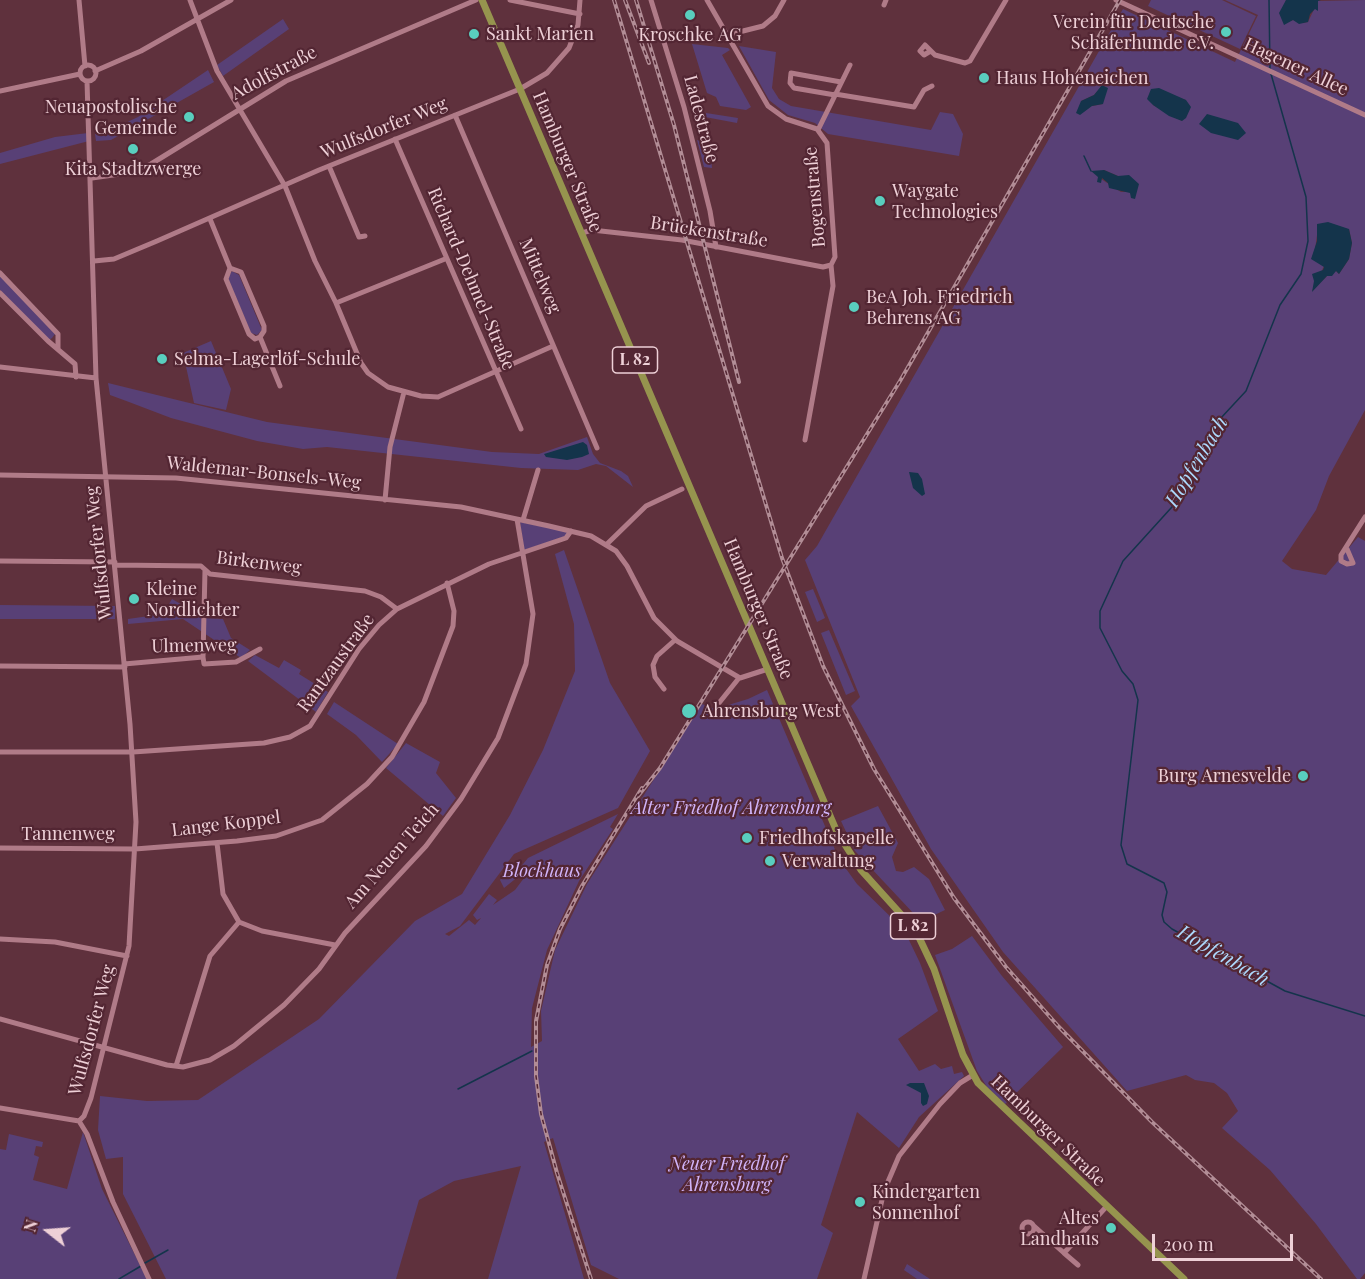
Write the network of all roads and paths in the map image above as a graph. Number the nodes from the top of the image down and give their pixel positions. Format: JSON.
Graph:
{"nodes":[{"id":1,"x":80,"y":0,"type":"edge"},
{"id":2,"x":190,"y":0,"type":"edge"},
{"id":3,"x":231,"y":0,"type":"edge"},
{"id":4,"x":477,"y":0,"type":"edge"},
{"id":5,"x":482,"y":0,"type":"edge"},
{"id":6,"x":510,"y":0,"type":"edge"},
{"id":7,"x":580,"y":0,"type":"edge"},
{"id":8,"x":651,"y":0,"type":"edge"},
{"id":9,"x":707,"y":0,"type":"edge"},
{"id":10,"x":784,"y":0,"type":"edge"},
{"id":11,"x":1005,"y":0,"type":"edge"},
{"id":12,"x":1119,"y":1,"type":"edge"},
{"id":13,"x":580,"y":15,"type":"junction"},
{"id":14,"x":196,"y":20,"type":"junction"},
{"id":15,"x":727,"y":35,"type":"junction"},
{"id":16,"x":929,"y":52,"type":"dead end"},
{"id":17,"x":850,"y":65,"type":"dead end"},
{"id":18,"x":85,"y":66,"type":"junction"},
{"id":19,"x":95,"y":71,"type":"junction"},
{"id":20,"x":80,"y":74,"type":"junction"},
{"id":21,"x":87,"y":81,"type":"junction"},
{"id":22,"x":842,"y":82,"type":"junction"},
{"id":23,"x":932,"y":86,"type":"dead end"},
{"id":24,"x":520,"y":89,"type":"junction"},
{"id":25,"x":0,"y":90,"type":"edge"},
{"id":26,"x":835,"y":95,"type":"junction"},
{"id":27,"x":240,"y":108,"type":"junction"},
{"id":28,"x":455,"y":115,"type":"junction"},
{"id":29,"x":1365,"y":115,"type":"edge"},
{"id":30,"x":818,"y":130,"type":"junction"},
{"id":31,"x":395,"y":139,"type":"junction"},
{"id":32,"x":329,"y":166,"type":"junction"},
{"id":33,"x":92,"y":178,"type":"junction"},
{"id":34,"x":285,"y":186,"type":"junction"},
{"id":35,"x":210,"y":219,"type":"junction"},
{"id":36,"x":582,"y":234,"type":"junction"},
{"id":37,"x":365,"y":236,"type":"dead end"},
{"id":38,"x":715,"y":247,"type":"junction"},
{"id":39,"x":445,"y":259,"type":"junction"},
{"id":40,"x":94,"y":261,"type":"junction"},
{"id":41,"x":831,"y":265,"type":"junction"},
{"id":42,"x":230,"y":268,"type":"junction"},
{"id":43,"x":0,"y":273,"type":"edge"},
{"id":44,"x":18,"y":292,"type":"junction"},
{"id":45,"x":0,"y":293,"type":"edge"},
{"id":46,"x":7,"y":301,"type":"junction"},
{"id":47,"x":336,"y":303,"type":"junction"},
{"id":48,"x":260,"y":337,"type":"junction"},
{"id":49,"x":57,"y":345,"type":"junction"},
{"id":50,"x":553,"y":346,"type":"junction"},
{"id":51,"x":0,"y":367,"type":"edge"},
{"id":52,"x":495,"y":373,"type":"junction"},
{"id":53,"x":75,"y":377,"type":"junction"},
{"id":54,"x":96,"y":378,"type":"junction"},
{"id":55,"x":280,"y":386,"type":"dead end"},
{"id":56,"x":404,"y":392,"type":"junction"},
{"id":57,"x":521,"y":429,"type":"dead end"},
{"id":58,"x":805,"y":440,"type":"dead end"},
{"id":59,"x":597,"y":448,"type":"dead end"},
{"id":60,"x":538,"y":470,"type":"dead end"},
{"id":61,"x":0,"y":475,"type":"edge"},
{"id":62,"x":106,"y":476,"type":"junction"},
{"id":63,"x":682,"y":489,"type":"dead end"},
{"id":64,"x":385,"y":500,"type":"junction"},
{"id":65,"x":1365,"y":517,"type":"edge"},
{"id":66,"x":520,"y":520,"type":"junction"},
{"id":67,"x":571,"y":531,"type":"junction"},
{"id":68,"x":607,"y":544,"type":"junction"},
{"id":69,"x":1347,"y":549,"type":"dead end"},
{"id":70,"x":522,"y":552,"type":"junction"},
{"id":71,"x":0,"y":561,"type":"edge"},
{"id":72,"x":115,"y":564,"type":"junction"},
{"id":73,"x":205,"y":570,"type":"junction"},
{"id":74,"x":447,"y":583,"type":"junction"},
{"id":75,"x":397,"y":609,"type":"junction"},
{"id":76,"x":675,"y":640,"type":"junction"},
{"id":77,"x":260,"y":649,"type":"dead end"},
{"id":78,"x":203,"y":657,"type":"junction"},
{"id":79,"x":124,"y":665,"type":"junction"},
{"id":80,"x":0,"y":666,"type":"edge"},
{"id":81,"x":768,"y":669,"type":"junction"},
{"id":82,"x":740,"y":678,"type":"junction"},
{"id":83,"x":664,"y":689,"type":"dead end"},
{"id":84,"x":719,"y":703,"type":"dead end"},
{"id":85,"x":0,"y":752,"type":"edge"},
{"id":86,"x":133,"y":752,"type":"junction"},
{"id":87,"x":217,"y":843,"type":"junction"},
{"id":88,"x":0,"y":849,"type":"edge"},
{"id":89,"x":135,"y":849,"type":"junction"},
{"id":90,"x":239,"y":922,"type":"junction"},
{"id":91,"x":0,"y":939,"type":"edge"},
{"id":92,"x":335,"y":945,"type":"junction"},
{"id":93,"x":127,"y":956,"type":"junction"},
{"id":94,"x":0,"y":1019,"type":"edge"},
{"id":95,"x":104,"y":1048,"type":"junction"},
{"id":96,"x":176,"y":1066,"type":"junction"},
{"id":97,"x":973,"y":1075,"type":"junction"},
{"id":98,"x":0,"y":1108,"type":"edge"},
{"id":99,"x":79,"y":1121,"type":"junction"},
{"id":100,"x":1106,"y":1207,"type":"junction"},
{"id":101,"x":1034,"y":1226,"type":"dead end"},
{"id":102,"x":1064,"y":1253,"type":"junction"},
{"id":103,"x":1078,"y":1265,"type":"dead end"},
{"id":104,"x":149,"y":1279,"type":"edge"},
{"id":105,"x":864,"y":1279,"type":"edge"},
{"id":106,"x":1184,"y":1279,"type":"edge"}],
"edges":[{"from":1,"to":18,"type":"street"},
{"from":2,"to":14,"type":"street"},
{"from":3,"to":14,"type":"street"},
{"from":4,"to":27,"type":"street","name":"Adolfstraße"},
{"from":5,"to":24,"type":"main road","name":"Hamburger Straße","number":"L 82"},
{"from":6,"to":13,"type":"street"},
{"from":7,"to":13,"type":"street","name":"Wulfsdorfer Weg"},
{"from":8,"to":38,"type":"street","name":"Ladestraße"},
{"from":9,"to":15,"type":"street","name":"Bogenstraße"},
{"from":10,"to":15,"type":"street"},
{"from":11,"to":16,"type":"street"},
{"from":12,"to":29,"type":"street","name":"Hagener Allee"},
{"from":13,"to":24,"type":"street","name":"Wulfsdorfer Weg"},
{"from":14,"to":19,"type":"street"},
{"from":14,"to":27,"type":"street"},
{"from":15,"to":30,"type":"street","name":"Bogenstraße"},
{"from":17,"to":22,"type":"street"},
{"from":18,"to":19,"type":"street"},
{"from":18,"to":20,"type":"street"},
{"from":19,"to":21,"type":"street"},
{"from":20,"to":21,"type":"street"},
{"from":20,"to":25,"type":"street"},
{"from":21,"to":33,"type":"street"},
{"from":22,"to":26,"type":"street"},
{"from":22,"to":26,"type":"street"},
{"from":23,"to":26,"type":"street"},
{"from":24,"to":28,"type":"street","name":"Wulfsdorfer Weg"},
{"from":24,"to":36,"type":"main road","name":"Hamburger Straße","number":"L 82"},
{"from":26,"to":30,"type":"street"},
{"from":27,"to":33,"type":"street","name":"Adolfstraße"},
{"from":27,"to":34,"type":"street"},
{"from":28,"to":31,"type":"street","name":"Wulfsdorfer Weg"},
{"from":28,"to":50,"type":"street","name":"Mittelweg"},
{"from":30,"to":41,"type":"street","name":"Bogenstraße"},
{"from":31,"to":32,"type":"street","name":"Wulfsdorfer Weg"},
{"from":31,"to":39,"type":"street","name":"Richard-Dehmel-Straße"},
{"from":32,"to":34,"type":"street","name":"Wulfsdorfer Weg"},
{"from":32,"to":37,"type":"street"},
{"from":33,"to":40,"type":"street"},
{"from":34,"to":35,"type":"street","name":"Wulfsdorfer Weg"},
{"from":34,"to":47,"type":"street"},
{"from":35,"to":40,"type":"street","name":"Wulfsdorfer Weg"},
{"from":35,"to":42,"type":"street"},
{"from":36,"to":38,"type":"street","name":"Brückenstraße"},
{"from":36,"to":81,"type":"main road","name":"Hamburger Straße","number":"L 82"},
{"from":38,"to":41,"type":"street","name":"Brückenstraße"},
{"from":39,"to":47,"type":"street"},
{"from":39,"to":52,"type":"street","name":"Richard-Dehmel-Straße"},
{"from":40,"to":54,"type":"street","name":"Wulfsdorfer Weg"},
{"from":41,"to":58,"type":"street","name":"Bogenstraße"},
{"from":42,"to":48,"type":"street"},
{"from":42,"to":48,"type":"street"},
{"from":43,"to":44,"type":"street"},
{"from":44,"to":46,"type":"street"},
{"from":44,"to":49,"type":"street"},
{"from":45,"to":46,"type":"street"},
{"from":46,"to":49,"type":"street"},
{"from":47,"to":56,"type":"street"},
{"from":48,"to":55,"type":"street"},
{"from":49,"to":53,"type":"street"},
{"from":50,"to":52,"type":"street"},
{"from":50,"to":59,"type":"street","name":"Mittelweg"},
{"from":51,"to":53,"type":"street"},
{"from":52,"to":56,"type":"street"},
{"from":52,"to":57,"type":"street","name":"Richard-Dehmel-Straße"},
{"from":53,"to":54,"type":"street"},
{"from":54,"to":62,"type":"street","name":"Wulfsdorfer Weg"},
{"from":56,"to":64,"type":"street"},
{"from":60,"to":66,"type":"street"},
{"from":61,"to":62,"type":"street","name":"Waldemar-Bonsels-Weg"},
{"from":62,"to":64,"type":"street","name":"Waldemar-Bonsels-Weg"},
{"from":62,"to":72,"type":"street","name":"Wulfsdorfer Weg"},
{"from":63,"to":68,"type":"street"},
{"from":64,"to":66,"type":"street","name":"Waldemar-Bonsels-Weg"},
{"from":65,"to":69,"type":"street"},
{"from":66,"to":67,"type":"street","name":"Waldemar-Bonsels-Weg"},
{"from":66,"to":70,"type":"street","name":"Am Neuen Teich"},
{"from":67,"to":68,"type":"street","name":"Waldemar-Bonsels-Weg"},
{"from":67,"to":70,"type":"street","name":"Rantzaustraße"},
{"from":68,"to":76,"type":"street","name":"Waldemar-Bonsels-Weg"},
{"from":70,"to":74,"type":"street","name":"Rantzaustraße"},
{"from":70,"to":92,"type":"street","name":"Am Neuen Teich"},
{"from":71,"to":72,"type":"street","name":"Birkenweg"},
{"from":72,"to":73,"type":"street","name":"Birkenweg"},
{"from":72,"to":79,"type":"street","name":"Wulfsdorfer Weg"},
{"from":73,"to":75,"type":"street","name":"Birkenweg"},
{"from":73,"to":78,"type":"street"},
{"from":74,"to":75,"type":"street","name":"Rantzaustraße"},
{"from":74,"to":87,"type":"street","name":"Lange Koppel"},
{"from":75,"to":86,"type":"street","name":"Rantzaustraße"},
{"from":76,"to":82,"type":"street","name":"Waldemar-Bonsels-Weg"},
{"from":76,"to":83,"type":"street"},
{"from":77,"to":78,"type":"street","name":"Ulmenweg"},
{"from":78,"to":79,"type":"street","name":"Ulmenweg"},
{"from":79,"to":80,"type":"street","name":"Ulmenweg"},
{"from":79,"to":86,"type":"street","name":"Wulfsdorfer Weg"},
{"from":81,"to":82,"type":"street"},
{"from":81,"to":97,"type":"main road","name":"Hamburger Straße","number":"L 82"},
{"from":82,"to":84,"type":"street"},
{"from":85,"to":86,"type":"street","name":"Rantzaustraße"},
{"from":86,"to":89,"type":"street","name":"Wulfsdorfer Weg"},
{"from":87,"to":89,"type":"street","name":"Lange Koppel"},
{"from":87,"to":90,"type":"street"},
{"from":88,"to":89,"type":"street","name":"Tannenweg"},
{"from":89,"to":93,"type":"street","name":"Wulfsdorfer Weg"},
{"from":90,"to":92,"type":"street"},
{"from":90,"to":96,"type":"street"},
{"from":91,"to":93,"type":"street"},
{"from":92,"to":96,"type":"street","name":"Am Neuen Teich"},
{"from":93,"to":95,"type":"street","name":"Wulfsdorfer Weg"},
{"from":94,"to":95,"type":"street","name":"Am Neuen Teich"},
{"from":95,"to":96,"type":"street","name":"Am Neuen Teich"},
{"from":95,"to":99,"type":"street","name":"Wulfsdorfer Weg"},
{"from":97,"to":100,"type":"main road","name":"Hamburger Straße","number":"L 82"},
{"from":97,"to":105,"type":"street"},
{"from":98,"to":99,"type":"street"},
{"from":99,"to":104,"type":"street","name":"Wulfsdorfer Weg"},
{"from":100,"to":102,"type":"street"},
{"from":100,"to":106,"type":"main road","name":"Hamburger Straße","number":"L 82"},
{"from":101,"to":102,"type":"street"},
{"from":102,"to":103,"type":"street"}]}
